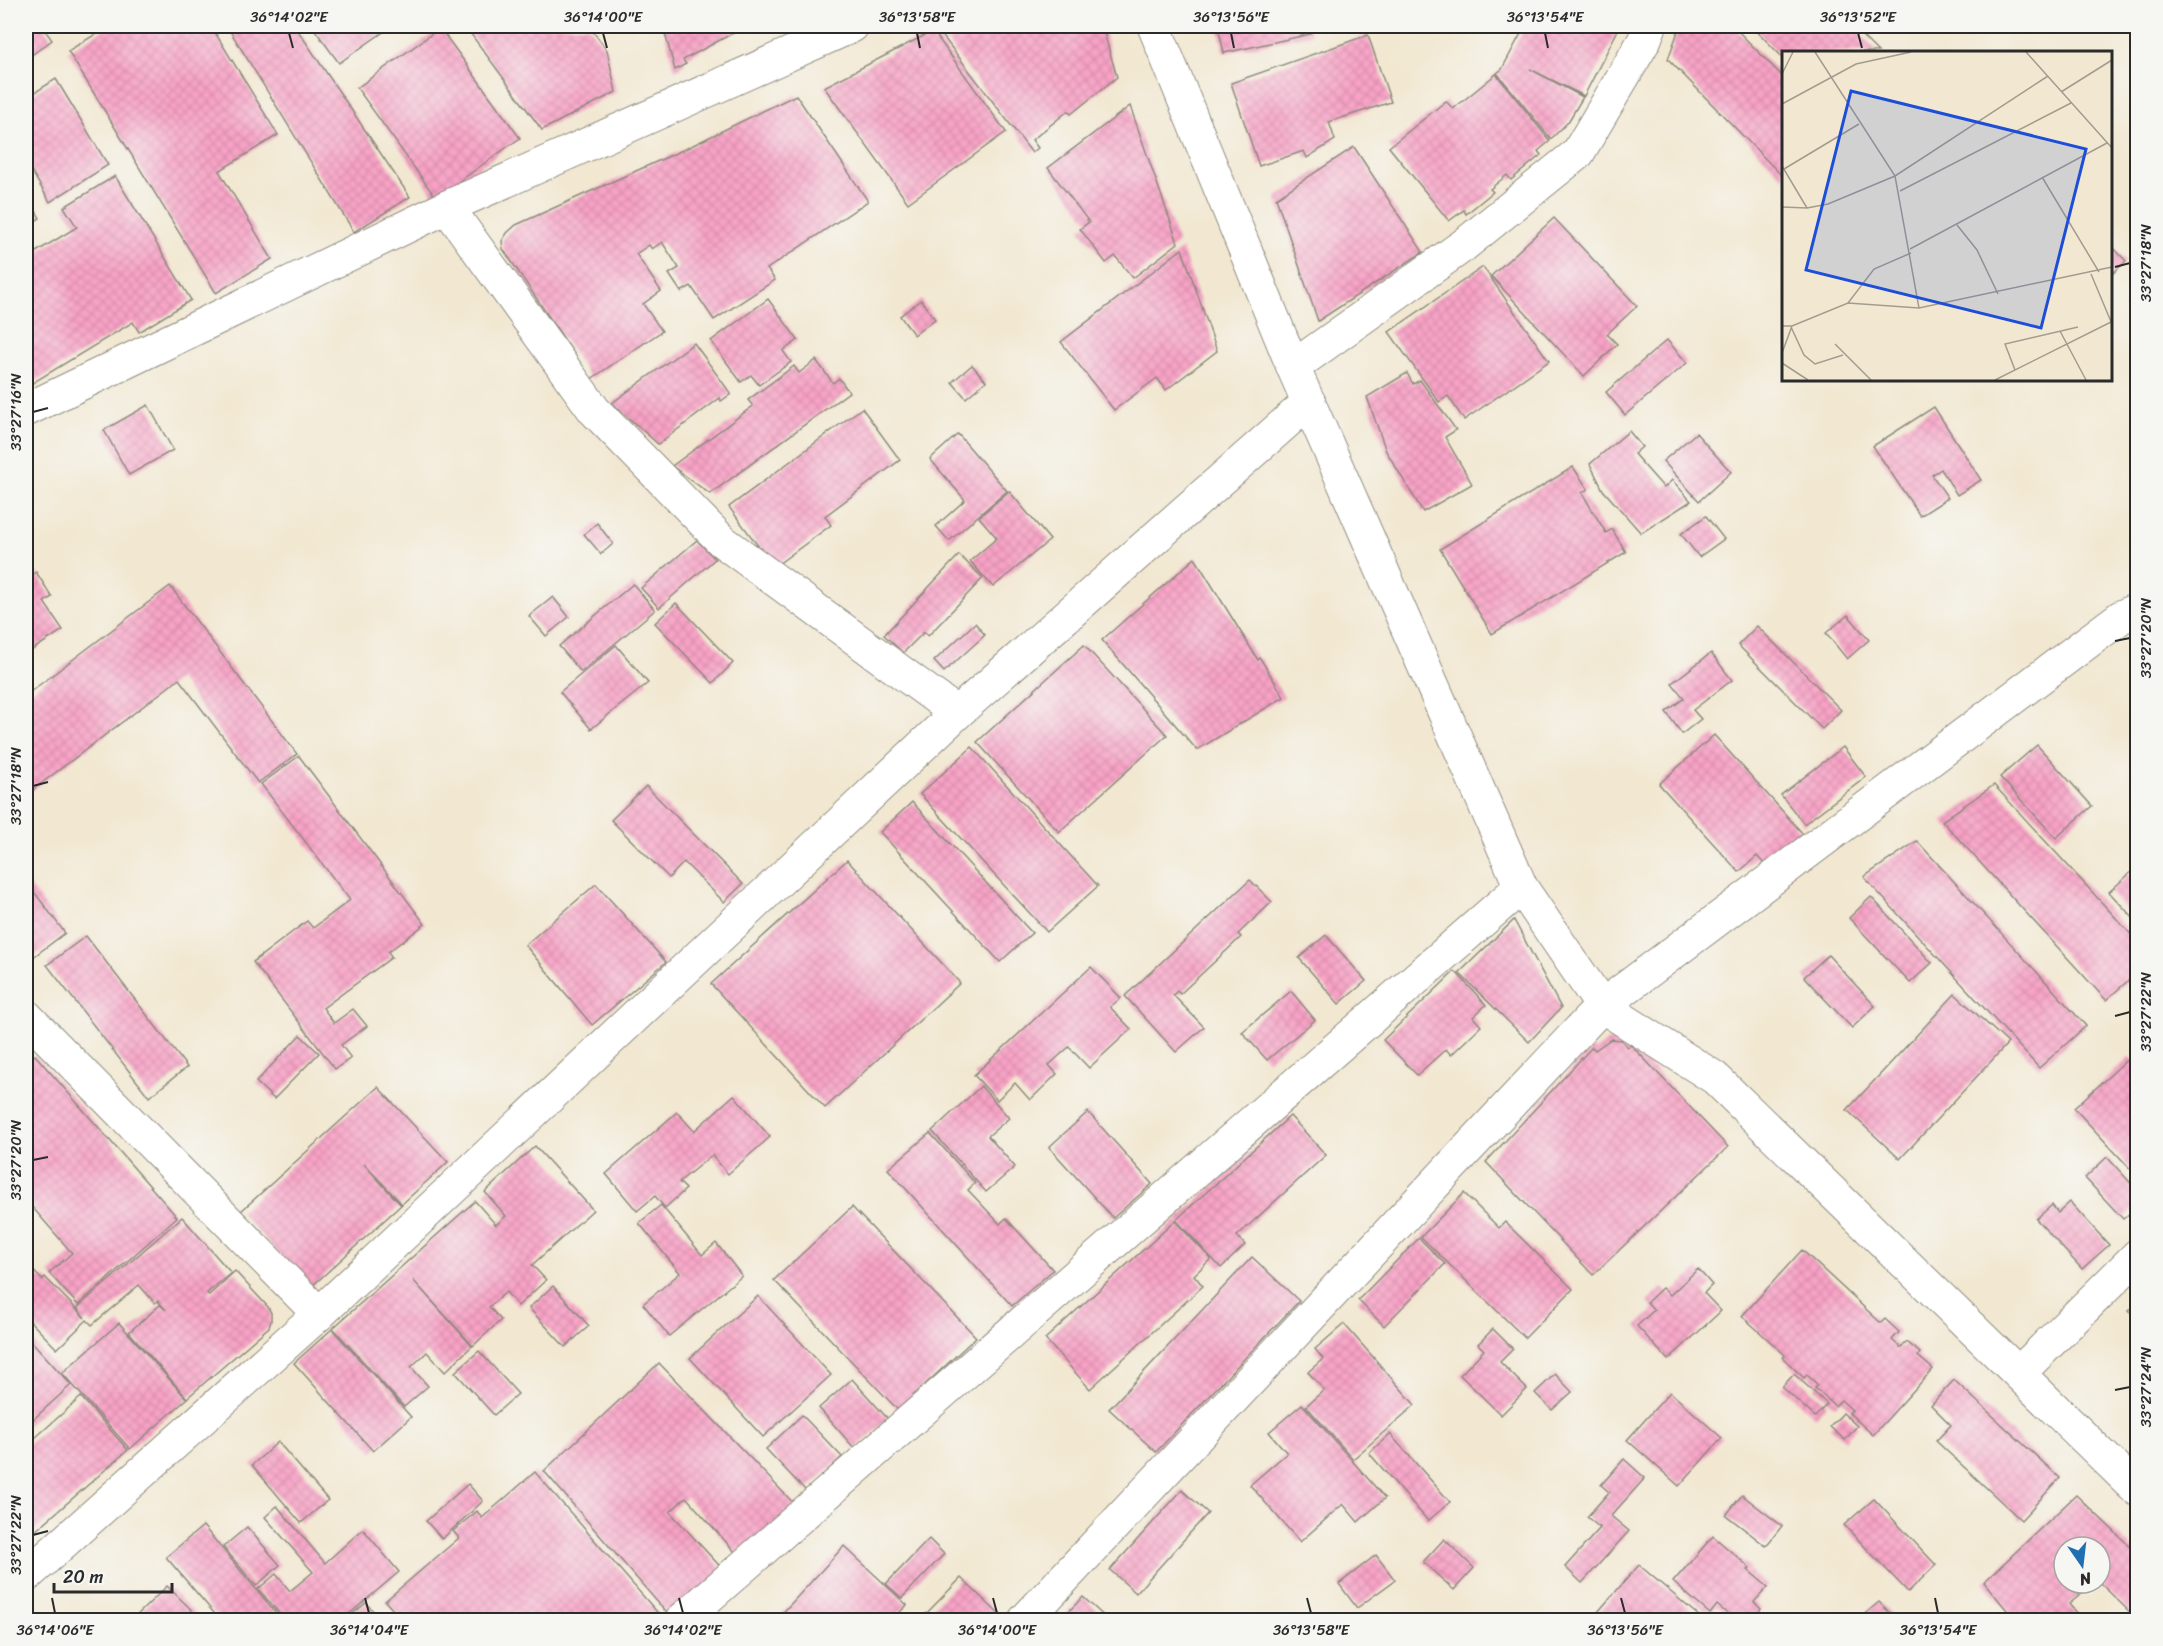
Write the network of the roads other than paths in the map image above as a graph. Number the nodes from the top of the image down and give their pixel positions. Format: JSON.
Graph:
{"nodes":[{"id":1,"x":852,"y":26,"type":"edge"},
{"id":2,"x":1154,"y":26,"type":"edge"},
{"id":3,"x":1650,"y":26,"type":"edge"},
{"id":4,"x":447,"y":207,"type":"junction"},
{"id":5,"x":1293,"y":367,"type":"junction"},
{"id":6,"x":1309,"y":402,"type":"junction"},
{"id":7,"x":26,"y":411,"type":"edge"},
{"id":8,"x":2138,"y":609,"type":"edge"},
{"id":9,"x":957,"y":713,"type":"junction"},
{"id":10,"x":1521,"y":887,"type":"junction"},
{"id":11,"x":1602,"y":1006,"type":"junction"},
{"id":12,"x":26,"y":1016,"type":"edge"},
{"id":13,"x":2138,"y":1255,"type":"edge"},
{"id":14,"x":319,"y":1314,"type":"junction"},
{"id":15,"x":2019,"y":1373,"type":"junction"},
{"id":16,"x":2138,"y":1490,"type":"edge"},
{"id":17,"x":26,"y":1576,"type":"edge"},
{"id":18,"x":682,"y":1620,"type":"edge"},
{"id":19,"x":1025,"y":1620,"type":"edge"}],
"edges":[{"from":1,"to":4,"type":"street"},
{"from":2,"to":5,"type":"street"},
{"from":3,"to":5,"type":"street"},
{"from":4,"to":7,"type":"street"},
{"from":4,"to":9,"type":"street"},
{"from":5,"to":6,"type":"street"},
{"from":6,"to":9,"type":"street"},
{"from":6,"to":10,"type":"street"},
{"from":8,"to":11,"type":"street"},
{"from":9,"to":14,"type":"street"},
{"from":10,"to":11,"type":"street"},
{"from":10,"to":18,"type":"street"},
{"from":11,"to":15,"type":"street"},
{"from":11,"to":19,"type":"street"},
{"from":12,"to":14,"type":"street"},
{"from":13,"to":15,"type":"street"},
{"from":14,"to":17,"type":"street"},
{"from":15,"to":16,"type":"street"}]}
